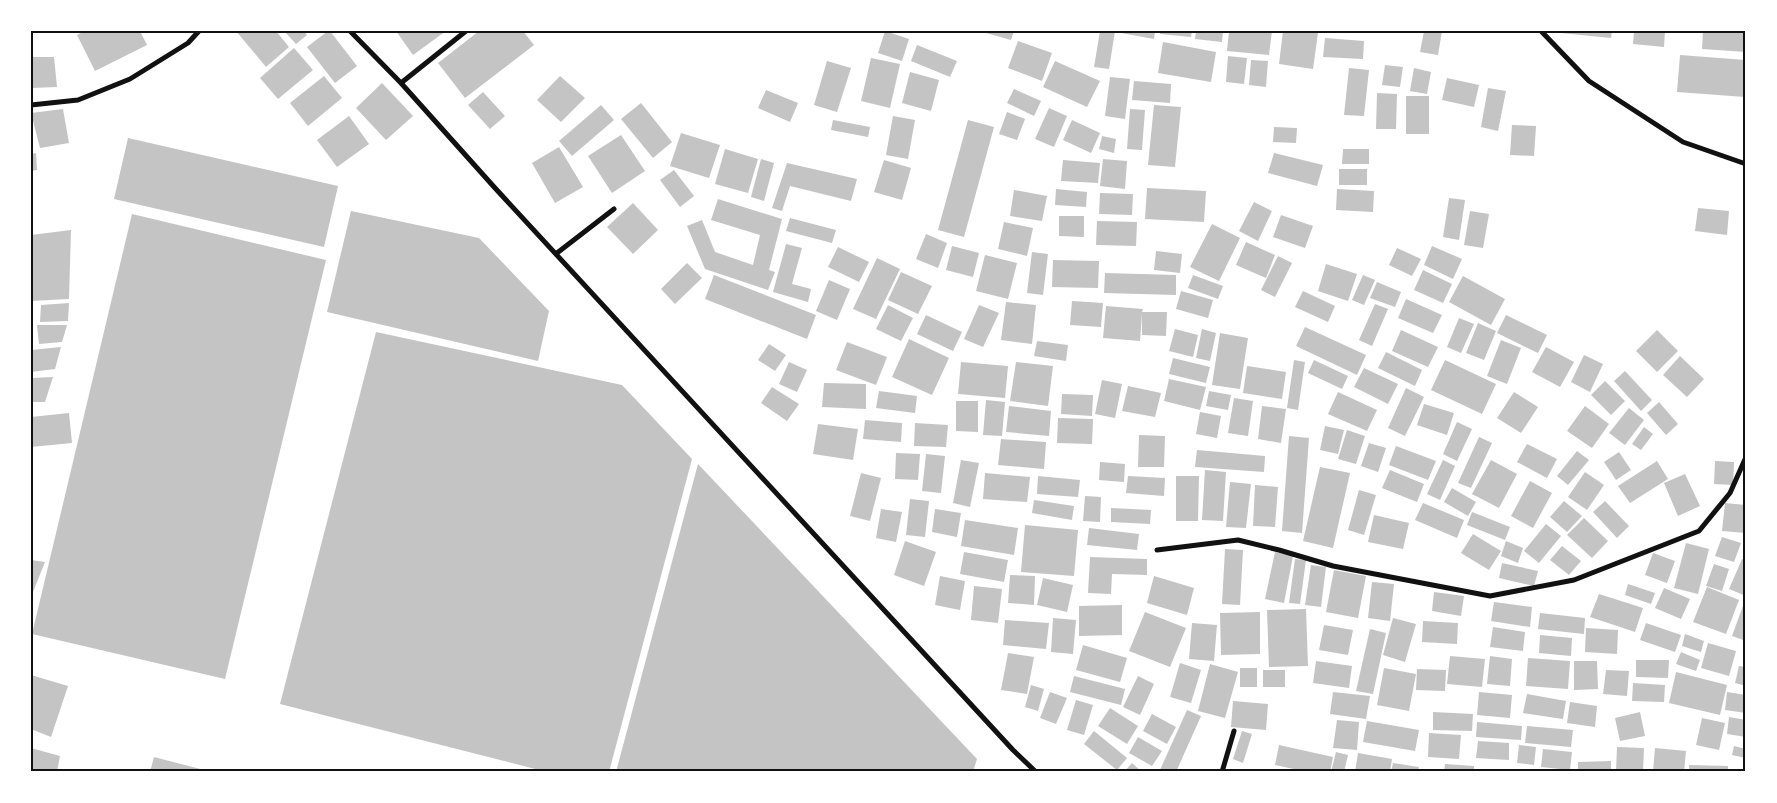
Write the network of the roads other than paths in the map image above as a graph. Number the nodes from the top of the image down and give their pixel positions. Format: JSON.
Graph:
{"nodes":[{"id":1,"x":199,"y":31,"type":"edge"},
{"id":2,"x":350,"y":31,"type":"edge"},
{"id":3,"x":466,"y":31,"type":"edge"},
{"id":4,"x":1541,"y":31,"type":"edge"},
{"id":5,"x":401,"y":83,"type":"junction"},
{"id":6,"x":31,"y":105,"type":"edge"},
{"id":7,"x":1746,"y":164,"type":"edge"},
{"id":8,"x":614,"y":209,"type":"dead end"},
{"id":9,"x":557,"y":253,"type":"junction"},
{"id":10,"x":1746,"y":457,"type":"edge"},
{"id":11,"x":1157,"y":550,"type":"dead end"},
{"id":12,"x":1234,"y":731,"type":"dead end"},
{"id":13,"x":1036,"y":772,"type":"edge"},
{"id":14,"x":1222,"y":772,"type":"edge"}],
"edges":[{"from":1,"to":6,"type":"street"},
{"from":2,"to":5,"type":"street"},
{"from":3,"to":5,"type":"street"},
{"from":4,"to":7,"type":"street"},
{"from":5,"to":9,"type":"street"},
{"from":8,"to":9,"type":"street"},
{"from":9,"to":13,"type":"street"},
{"from":10,"to":11,"type":"street"},
{"from":12,"to":14,"type":"street"}]}
